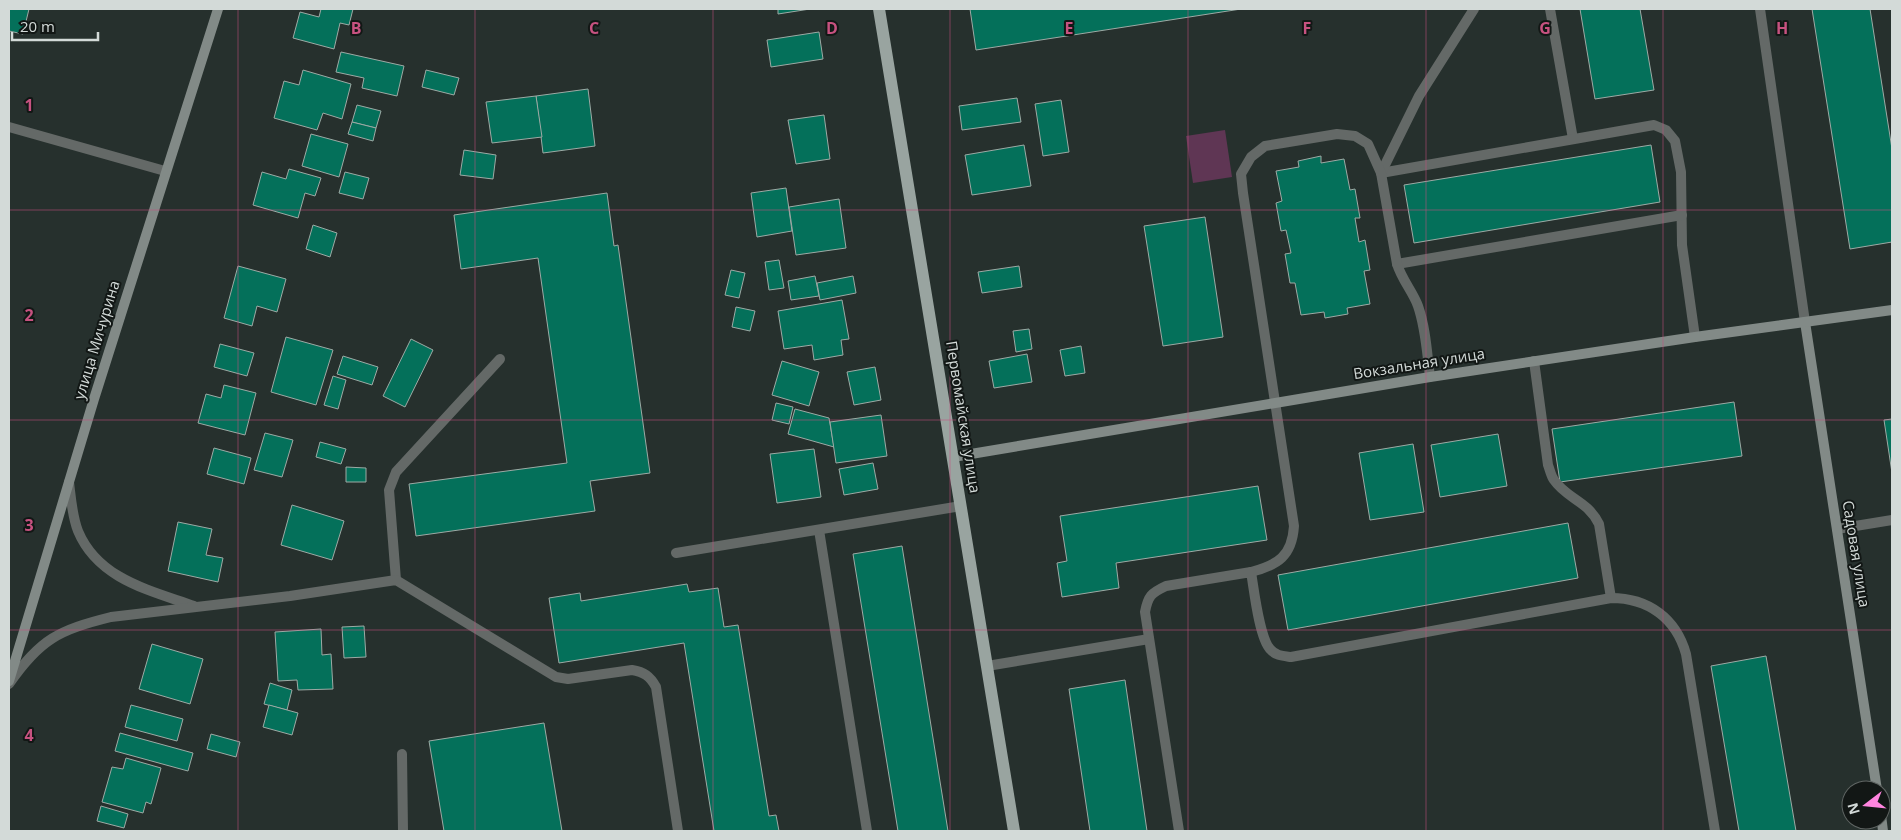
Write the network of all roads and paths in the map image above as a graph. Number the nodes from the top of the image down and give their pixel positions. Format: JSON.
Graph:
{"nodes":[{"id":1,"x":218,"y":9,"type":"edge"},
{"id":2,"x":878,"y":9,"type":"edge"},
{"id":3,"x":1474,"y":9,"type":"edge"},
{"id":4,"x":1550,"y":9,"type":"edge"},
{"id":5,"x":1760,"y":9,"type":"edge"},
{"id":6,"x":9,"y":127,"type":"edge"},
{"id":7,"x":1573,"y":139,"type":"junction"},
{"id":8,"x":165,"y":171,"type":"junction"},
{"id":9,"x":1381,"y":173,"type":"junction"},
{"id":10,"x":1682,"y":216,"type":"junction"},
{"id":11,"x":1397,"y":264,"type":"junction"},
{"id":12,"x":1892,"y":310,"type":"edge"},
{"id":13,"x":1805,"y":322,"type":"junction"},
{"id":14,"x":1695,"y":337,"type":"junction"},
{"id":15,"x":500,"y":359,"type":"dead end"},
{"id":16,"x":1534,"y":361,"type":"junction"},
{"id":17,"x":1430,"y":377,"type":"junction"},
{"id":18,"x":1275,"y":402,"type":"junction"},
{"id":19,"x":953,"y":457,"type":"junction"},
{"id":20,"x":69,"y":480,"type":"junction"},
{"id":21,"x":961,"y":506,"type":"junction"},
{"id":22,"x":1892,"y":520,"type":"edge"},
{"id":23,"x":1837,"y":529,"type":"junction"},
{"id":24,"x":819,"y":530,"type":"junction"},
{"id":25,"x":676,"y":553,"type":"dead end"},
{"id":26,"x":1251,"y":572,"type":"junction"},
{"id":27,"x":396,"y":580,"type":"junction"},
{"id":28,"x":1611,"y":598,"type":"junction"},
{"id":29,"x":197,"y":607,"type":"junction"},
{"id":30,"x":1149,"y":639,"type":"junction"},
{"id":31,"x":12,"y":662,"type":"edge"},
{"id":32,"x":987,"y":666,"type":"junction"},
{"id":33,"x":9,"y":681,"type":"edge"},
{"id":34,"x":9,"y":685,"type":"edge"},
{"id":35,"x":402,"y":754,"type":"dead end"},
{"id":36,"x":1875,"y":780,"type":"edge"},
{"id":37,"x":403,"y":831,"type":"edge"},
{"id":38,"x":678,"y":831,"type":"edge"},
{"id":39,"x":866,"y":831,"type":"edge"},
{"id":40,"x":1014,"y":831,"type":"edge"},
{"id":41,"x":1179,"y":831,"type":"edge"},
{"id":42,"x":1715,"y":831,"type":"edge"}],
"edges":[{"from":1,"to":8,"type":"main road","name":"улица Мичурина"},
{"from":2,"to":19,"type":"main road","name":"Первомайская улица"},
{"from":3,"to":9,"type":"lane"},
{"from":4,"to":7,"type":"lane"},
{"from":5,"to":13,"type":"lane"},
{"from":6,"to":8,"type":"lane"},
{"from":7,"to":9,"type":"lane"},
{"from":7,"to":10,"type":"lane"},
{"from":8,"to":20,"type":"main road","name":"улица Мичурина"},
{"from":9,"to":11,"type":"lane"},
{"from":9,"to":18,"type":"lane"},
{"from":10,"to":11,"type":"lane"},
{"from":10,"to":14,"type":"lane"},
{"from":11,"to":17,"type":"lane"},
{"from":12,"to":13,"type":"main road","name":"Вокзальная улица"},
{"from":13,"to":14,"type":"main road","name":"Вокзальная улица"},
{"from":13,"to":23,"type":"main road","name":"Садовая улица"},
{"from":14,"to":16,"type":"main road","name":"Вокзальная улица"},
{"from":15,"to":27,"type":"lane"},
{"from":16,"to":17,"type":"main road","name":"Вокзальная улица"},
{"from":16,"to":28,"type":"lane"},
{"from":17,"to":18,"type":"main road","name":"Вокзальная улица"},
{"from":18,"to":19,"type":"main road","name":"Вокзальная улица"},
{"from":18,"to":26,"type":"lane"},
{"from":19,"to":21,"type":"main road","name":"Первомайская улица"},
{"from":20,"to":29,"type":"lane"},
{"from":20,"to":31,"type":"main road","name":"улица Мичурина"},
{"from":21,"to":24,"type":"lane"},
{"from":21,"to":32,"type":"main road","name":"Первомайская улица"},
{"from":22,"to":23,"type":"lane"},
{"from":23,"to":36,"type":"main road","name":"Садовая улица"},
{"from":24,"to":25,"type":"lane"},
{"from":24,"to":39,"type":"lane"},
{"from":26,"to":28,"type":"lane"},
{"from":26,"to":30,"type":"lane"},
{"from":27,"to":29,"type":"lane"},
{"from":27,"to":38,"type":"lane"},
{"from":28,"to":42,"type":"lane"},
{"from":29,"to":34,"type":"lane"},
{"from":30,"to":32,"type":"lane"},
{"from":30,"to":41,"type":"lane"},
{"from":31,"to":33,"type":"main road","name":"улица Мичурина"},
{"from":32,"to":40,"type":"main road","name":"Первомайская улица"},
{"from":35,"to":37,"type":"lane"}]}
